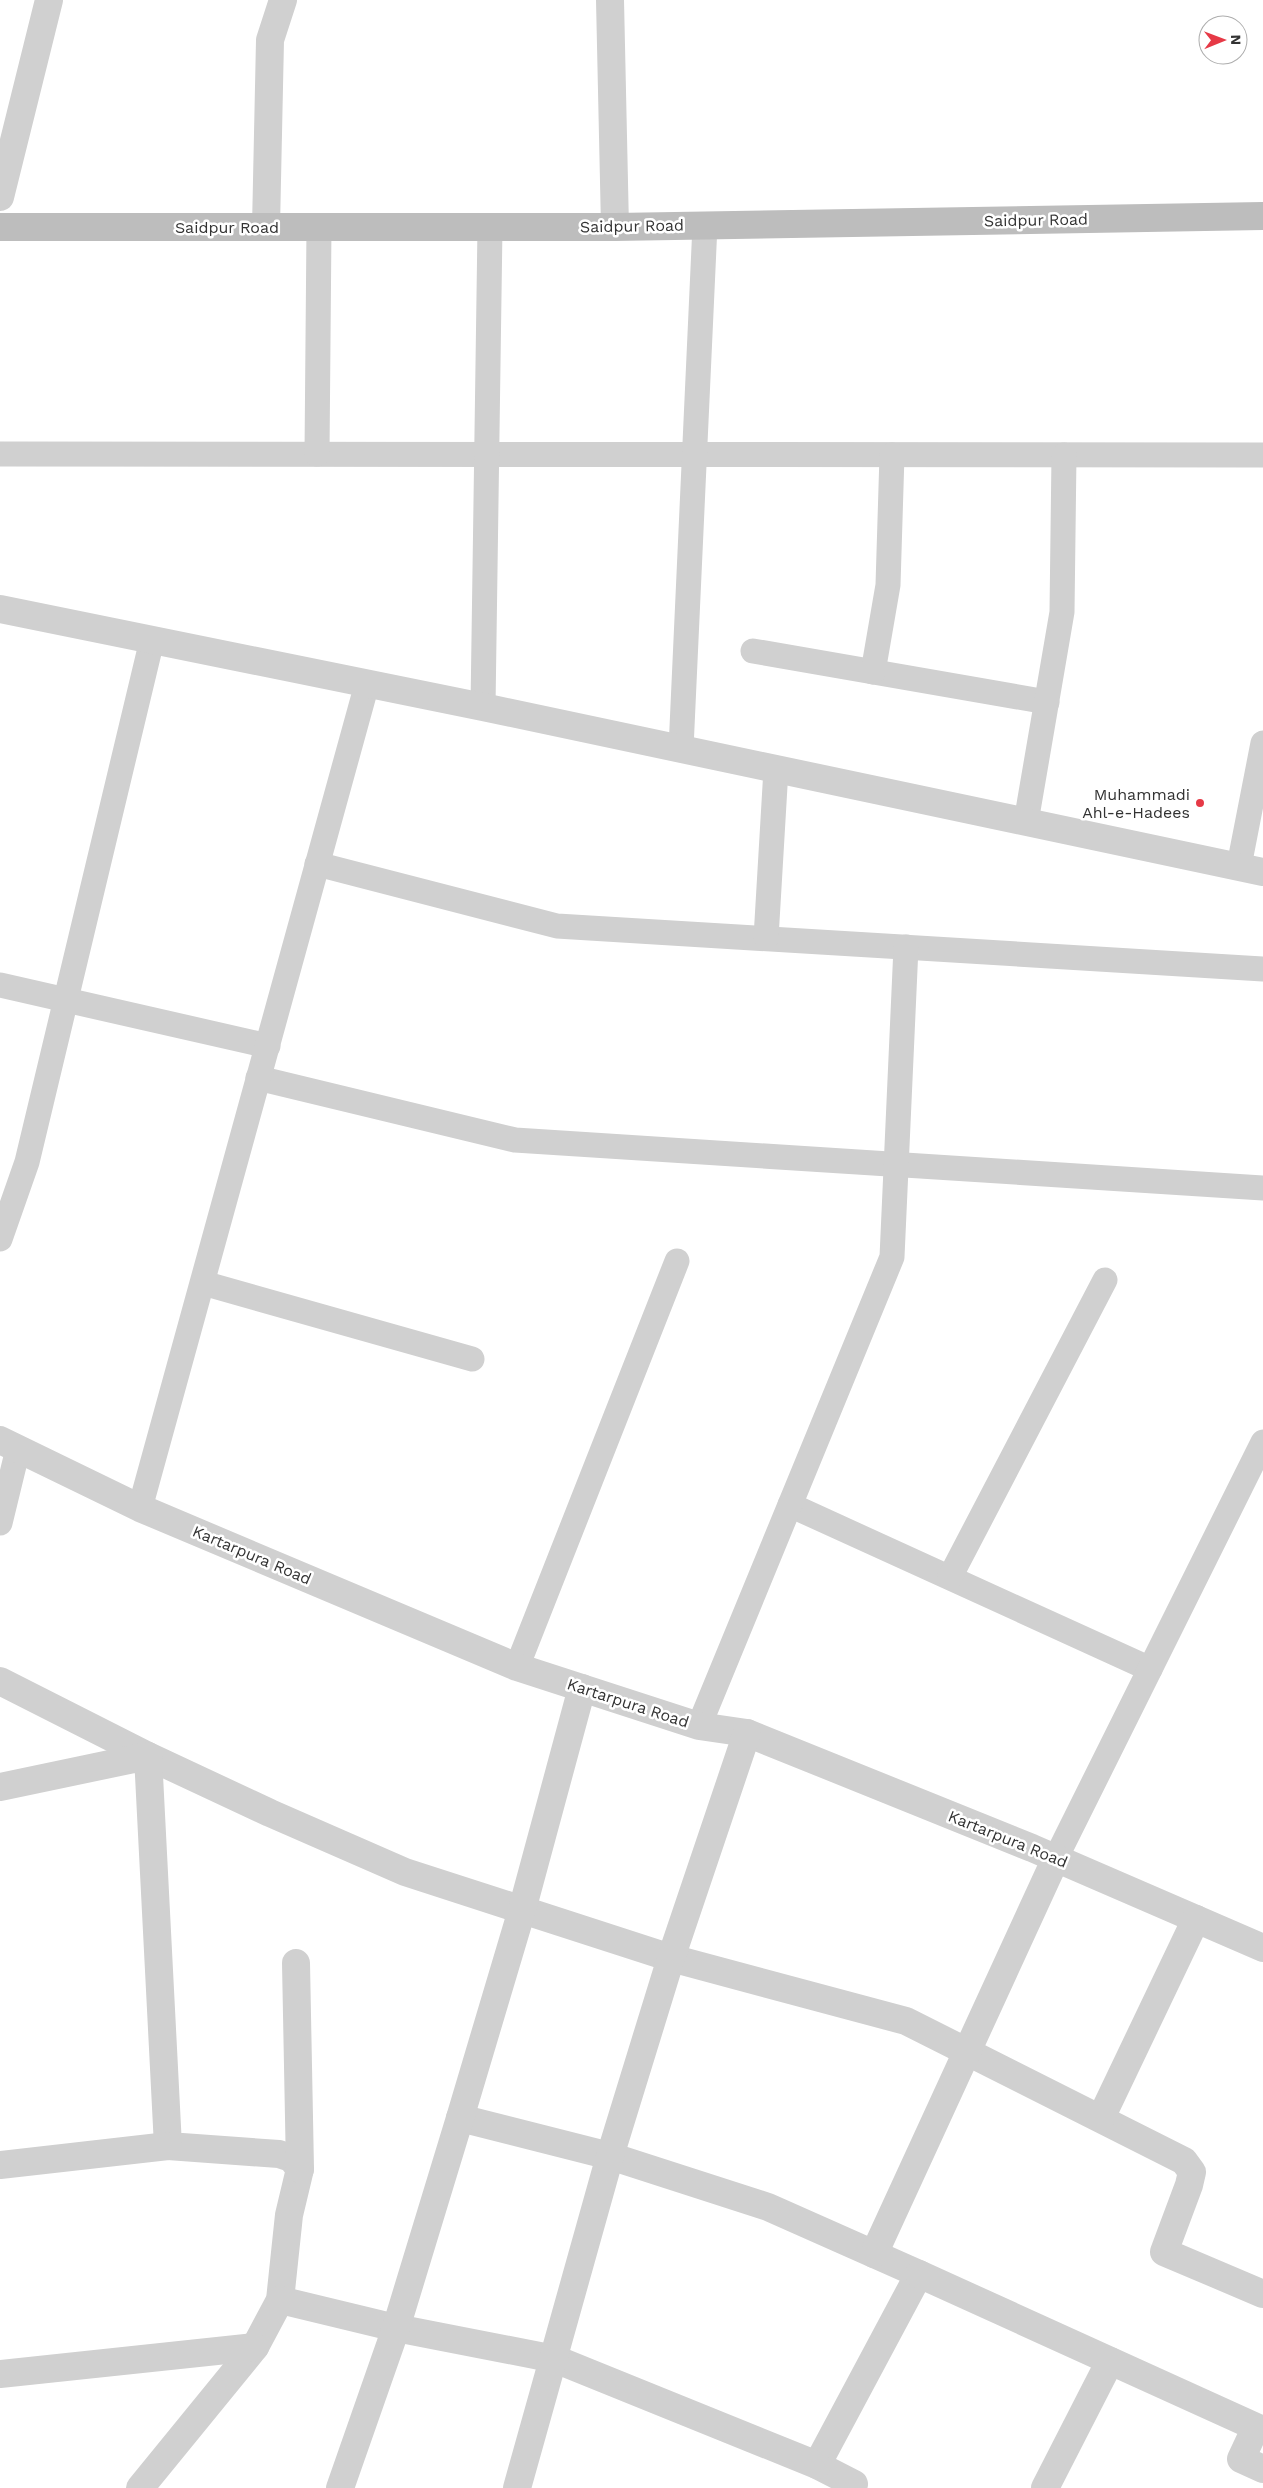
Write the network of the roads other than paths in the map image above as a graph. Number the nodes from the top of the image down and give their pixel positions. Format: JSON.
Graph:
{"nodes":[{"id":1,"x":48,"y":0,"type":"edge"},
{"id":2,"x":283,"y":0,"type":"edge"},
{"id":3,"x":610,"y":0,"type":"edge"},
{"id":4,"x":0,"y":197,"type":"edge"},
{"id":5,"x":1263,"y":216,"type":"edge"},
{"id":6,"x":705,"y":225,"type":"junction"},
{"id":7,"x":0,"y":227,"type":"edge"},
{"id":8,"x":266,"y":227,"type":"junction"},
{"id":9,"x":319,"y":227,"type":"junction"},
{"id":10,"x":490,"y":227,"type":"junction"},
{"id":11,"x":615,"y":227,"type":"junction"},
{"id":12,"x":0,"y":454,"type":"edge"},
{"id":13,"x":316,"y":454,"type":"junction"},
{"id":14,"x":486,"y":454,"type":"junction"},
{"id":15,"x":694,"y":454,"type":"junction"},
{"id":16,"x":892,"y":455,"type":"junction"},
{"id":17,"x":1064,"y":455,"type":"junction"},
{"id":18,"x":1263,"y":455,"type":"edge"},
{"id":19,"x":0,"y":609,"type":"edge"},
{"id":20,"x":152,"y":640,"type":"junction"},
{"id":21,"x":753,"y":651,"type":"dead end"},
{"id":22,"x":873,"y":672,"type":"junction"},
{"id":23,"x":367,"y":684,"type":"junction"},
{"id":24,"x":1047,"y":702,"type":"junction"},
{"id":25,"x":483,"y":708,"type":"junction"},
{"id":26,"x":1263,"y":743,"type":"edge"},
{"id":27,"x":681,"y":749,"type":"junction"},
{"id":28,"x":776,"y":769,"type":"junction"},
{"id":29,"x":1026,"y":822,"type":"junction"},
{"id":30,"x":317,"y":864,"type":"junction"},
{"id":31,"x":1251,"y":869,"type":"edge"},
{"id":32,"x":766,"y":938,"type":"junction"},
{"id":33,"x":906,"y":946,"type":"junction"},
{"id":34,"x":1263,"y":969,"type":"edge"},
{"id":35,"x":0,"y":985,"type":"edge"},
{"id":36,"x":66,"y":1000,"type":"junction"},
{"id":37,"x":268,"y":1046,"type":"junction"},
{"id":38,"x":258,"y":1078,"type":"junction"},
{"id":39,"x":896,"y":1165,"type":"junction"},
{"id":40,"x":1263,"y":1188,"type":"edge"},
{"id":41,"x":0,"y":1239,"type":"edge"},
{"id":42,"x":677,"y":1261,"type":"dead end"},
{"id":43,"x":1105,"y":1280,"type":"dead end"},
{"id":44,"x":203,"y":1283,"type":"junction"},
{"id":45,"x":472,"y":1359,"type":"dead end"},
{"id":46,"x":9,"y":1444,"type":"edge"},
{"id":47,"x":1262,"y":1449,"type":"edge"},
{"id":48,"x":790,"y":1505,"type":"junction"},
{"id":49,"x":140,"y":1508,"type":"junction"},
{"id":50,"x":0,"y":1523,"type":"edge"},
{"id":51,"x":950,"y":1577,"type":"junction"},
{"id":52,"x":517,"y":1667,"type":"junction"},
{"id":53,"x":1150,"y":1669,"type":"junction"},
{"id":54,"x":0,"y":1681,"type":"edge"},
{"id":55,"x":582,"y":1688,"type":"junction"},
{"id":56,"x":699,"y":1726,"type":"junction"},
{"id":57,"x":747,"y":1733,"type":"junction"},
{"id":58,"x":148,"y":1756,"type":"junction"},
{"id":59,"x":0,"y":1787,"type":"edge"},
{"id":60,"x":1056,"y":1858,"type":"junction"},
{"id":61,"x":522,"y":1910,"type":"junction"},
{"id":62,"x":1196,"y":1918,"type":"junction"},
{"id":63,"x":1263,"y":1948,"type":"edge"},
{"id":64,"x":670,"y":1958,"type":"junction"},
{"id":65,"x":296,"y":1963,"type":"dead end"},
{"id":66,"x":967,"y":2052,"type":"junction"},
{"id":67,"x":460,"y":2118,"type":"junction"},
{"id":68,"x":1101,"y":2118,"type":"junction"},
{"id":69,"x":168,"y":2146,"type":"junction"},
{"id":70,"x":610,"y":2156,"type":"junction"},
{"id":71,"x":0,"y":2165,"type":"edge"},
{"id":72,"x":300,"y":2170,"type":"junction"},
{"id":73,"x":874,"y":2254,"type":"junction"},
{"id":74,"x":918,"y":2274,"type":"junction"},
{"id":75,"x":1263,"y":2294,"type":"edge"},
{"id":76,"x":280,"y":2300,"type":"junction"},
{"id":77,"x":396,"y":2328,"type":"junction"},
{"id":78,"x":255,"y":2347,"type":"junction"},
{"id":79,"x":555,"y":2359,"type":"junction"},
{"id":80,"x":1110,"y":2360,"type":"junction"},
{"id":81,"x":0,"y":2374,"type":"edge"},
{"id":82,"x":817,"y":2465,"type":"junction"},
{"id":83,"x":1263,"y":2468,"type":"edge"},
{"id":84,"x":857,"y":2486,"type":"edge"},
{"id":85,"x":140,"y":2488,"type":"edge"},
{"id":86,"x":340,"y":2488,"type":"edge"},
{"id":87,"x":517,"y":2488,"type":"edge"},
{"id":88,"x":1045,"y":2488,"type":"edge"}],
"edges":[{"from":1,"to":4,"type":"street"},
{"from":2,"to":8,"type":"street"},
{"from":3,"to":11,"type":"street"},
{"from":5,"to":6,"type":"street","name":"Saidpur Road"},
{"from":6,"to":11,"type":"street","name":"Saidpur Road"},
{"from":6,"to":15,"type":"lane"},
{"from":7,"to":8,"type":"street","name":"Saidpur Road"},
{"from":8,"to":9,"type":"street","name":"Saidpur Road"},
{"from":9,"to":10,"type":"street","name":"Saidpur Road"},
{"from":9,"to":13,"type":"lane"},
{"from":10,"to":11,"type":"street","name":"Saidpur Road"},
{"from":10,"to":14,"type":"lane"},
{"from":12,"to":13,"type":"lane"},
{"from":13,"to":14,"type":"lane"},
{"from":14,"to":15,"type":"lane"},
{"from":14,"to":25,"type":"lane"},
{"from":15,"to":16,"type":"lane"},
{"from":15,"to":27,"type":"lane"},
{"from":16,"to":17,"type":"lane"},
{"from":16,"to":22,"type":"lane"},
{"from":17,"to":18,"type":"lane"},
{"from":17,"to":24,"type":"lane"},
{"from":19,"to":20,"type":"street"},
{"from":20,"to":23,"type":"street"},
{"from":20,"to":36,"type":"lane"},
{"from":21,"to":22,"type":"lane"},
{"from":22,"to":24,"type":"lane"},
{"from":23,"to":25,"type":"street"},
{"from":23,"to":30,"type":"lane"},
{"from":24,"to":29,"type":"lane"},
{"from":25,"to":27,"type":"street"},
{"from":26,"to":31,"type":"lane"},
{"from":27,"to":28,"type":"street"},
{"from":28,"to":29,"type":"street"},
{"from":28,"to":32,"type":"lane"},
{"from":29,"to":31,"type":"street"},
{"from":30,"to":32,"type":"lane"},
{"from":30,"to":37,"type":"lane"},
{"from":32,"to":33,"type":"lane"},
{"from":33,"to":34,"type":"lane"},
{"from":33,"to":39,"type":"lane"},
{"from":35,"to":36,"type":"lane"},
{"from":36,"to":37,"type":"lane"},
{"from":36,"to":41,"type":"lane"},
{"from":37,"to":38,"type":"lane"},
{"from":38,"to":39,"type":"lane"},
{"from":38,"to":44,"type":"lane"},
{"from":39,"to":40,"type":"lane"},
{"from":39,"to":48,"type":"lane"},
{"from":42,"to":52,"type":"lane"},
{"from":43,"to":51,"type":"lane"},
{"from":44,"to":45,"type":"lane"},
{"from":44,"to":49,"type":"lane"},
{"from":46,"to":49,"type":"street","name":"Kartarpura Road"},
{"from":46,"to":50,"type":"lane"},
{"from":47,"to":53,"type":"lane"},
{"from":48,"to":51,"type":"lane"},
{"from":48,"to":56,"type":"lane"},
{"from":49,"to":52,"type":"street","name":"Kartarpura Road"},
{"from":51,"to":53,"type":"lane"},
{"from":52,"to":55,"type":"street","name":"Kartarpura Road"},
{"from":53,"to":60,"type":"lane"},
{"from":54,"to":58,"type":"street"},
{"from":55,"to":56,"type":"street","name":"Kartarpura Road"},
{"from":55,"to":61,"type":"street"},
{"from":56,"to":57,"type":"street","name":"Kartarpura Road"},
{"from":57,"to":60,"type":"street","name":"Kartarpura Road"},
{"from":57,"to":64,"type":"street"},
{"from":58,"to":59,"type":"street"},
{"from":58,"to":61,"type":"street"},
{"from":58,"to":69,"type":"street"},
{"from":60,"to":62,"type":"street","name":"Kartarpura Road"},
{"from":60,"to":66,"type":"street"},
{"from":61,"to":64,"type":"street"},
{"from":61,"to":67,"type":"street"},
{"from":62,"to":63,"type":"street","name":"Kartarpura Road"},
{"from":62,"to":68,"type":"street"},
{"from":64,"to":66,"type":"street"},
{"from":64,"to":70,"type":"street"},
{"from":65,"to":72,"type":"street"},
{"from":66,"to":68,"type":"street"},
{"from":66,"to":73,"type":"street"},
{"from":67,"to":70,"type":"street"},
{"from":67,"to":77,"type":"street"},
{"from":68,"to":75,"type":"street"},
{"from":69,"to":71,"type":"street"},
{"from":69,"to":72,"type":"street"},
{"from":70,"to":73,"type":"street"},
{"from":70,"to":79,"type":"street"},
{"from":72,"to":76,"type":"street"},
{"from":73,"to":74,"type":"street"},
{"from":74,"to":80,"type":"street"},
{"from":74,"to":82,"type":"street"},
{"from":76,"to":77,"type":"street"},
{"from":76,"to":78,"type":"street"},
{"from":77,"to":79,"type":"street"},
{"from":77,"to":86,"type":"street"},
{"from":78,"to":81,"type":"street"},
{"from":78,"to":85,"type":"street"},
{"from":79,"to":82,"type":"street"},
{"from":79,"to":87,"type":"street"},
{"from":80,"to":83,"type":"street"},
{"from":80,"to":88,"type":"street"},
{"from":82,"to":84,"type":"street"}]}
